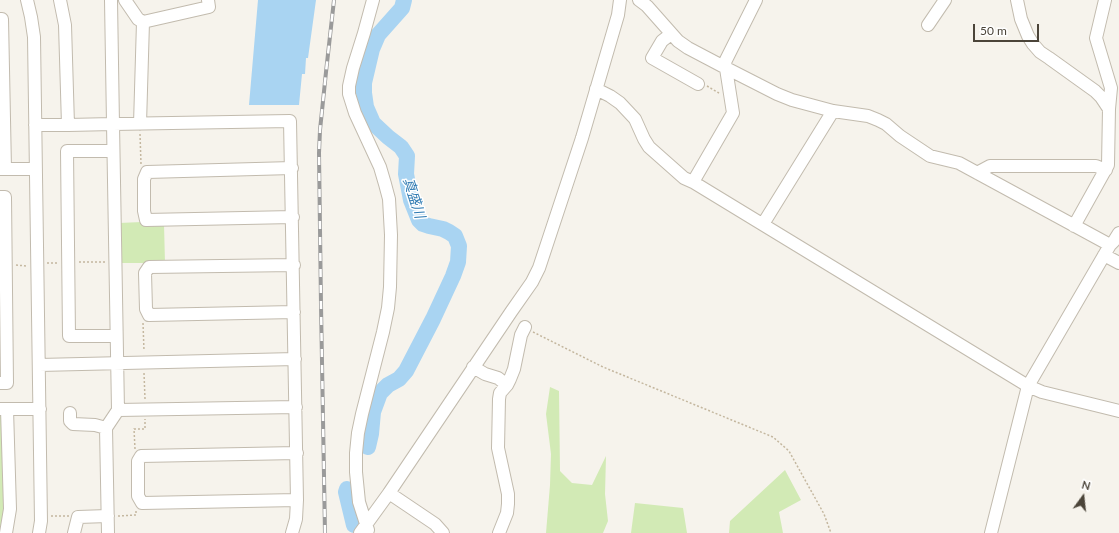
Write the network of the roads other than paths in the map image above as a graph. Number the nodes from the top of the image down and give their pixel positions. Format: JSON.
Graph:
{"nodes":[{"id":1,"x":27,"y":0,"type":"edge"},
{"id":2,"x":60,"y":0,"type":"edge"},
{"id":3,"x":111,"y":0,"type":"edge"},
{"id":4,"x":125,"y":0,"type":"edge"},
{"id":5,"x":208,"y":0,"type":"edge"},
{"id":6,"x":372,"y":0,"type":"edge"},
{"id":7,"x":620,"y":0,"type":"edge"},
{"id":8,"x":640,"y":0,"type":"edge"},
{"id":9,"x":756,"y":0,"type":"edge"},
{"id":10,"x":945,"y":0,"type":"edge"},
{"id":11,"x":1017,"y":0,"type":"edge"},
{"id":12,"x":1105,"y":0,"type":"edge"},
{"id":13,"x":0,"y":19,"type":"edge"},
{"id":14,"x":143,"y":22,"type":"junction"},
{"id":15,"x":928,"y":25,"type":"dead end"},
{"id":16,"x":671,"y":34,"type":"junction"},
{"id":17,"x":726,"y":68,"type":"junction"},
{"id":18,"x":698,"y":84,"type":"road end"},
{"id":19,"x":596,"y":89,"type":"junction"},
{"id":20,"x":1109,"y":108,"type":"junction"},
{"id":21,"x":833,"y":111,"type":"junction"},
{"id":22,"x":113,"y":124,"type":"junction"},
{"id":23,"x":140,"y":124,"type":"junction"},
{"id":24,"x":35,"y":125,"type":"junction"},
{"id":25,"x":68,"y":125,"type":"junction"},
{"id":26,"x":113,"y":151,"type":"junction"},
{"id":27,"x":292,"y":168,"type":"junction"},
{"id":28,"x":2,"y":169,"type":"edge"},
{"id":29,"x":36,"y":169,"type":"junction"},
{"id":30,"x":1106,"y":170,"type":"junction"},
{"id":31,"x":977,"y":173,"type":"junction"},
{"id":32,"x":693,"y":182,"type":"junction"},
{"id":33,"x":0,"y":197,"type":"edge"},
{"id":34,"x":292,"y":217,"type":"junction"},
{"id":35,"x":763,"y":224,"type":"junction"},
{"id":36,"x":1074,"y":226,"type":"junction"},
{"id":37,"x":1119,"y":233,"type":"edge"},
{"id":38,"x":1107,"y":250,"type":"junction"},
{"id":39,"x":1119,"y":263,"type":"edge"},
{"id":40,"x":294,"y":265,"type":"junction"},
{"id":41,"x":294,"y":312,"type":"junction"},
{"id":42,"x":525,"y":328,"type":"road end"},
{"id":43,"x":116,"y":336,"type":"junction"},
{"id":44,"x":295,"y":359,"type":"junction"},
{"id":45,"x":117,"y":363,"type":"junction"},
{"id":46,"x":39,"y":365,"type":"junction"},
{"id":47,"x":473,"y":367,"type":"junction"},
{"id":48,"x":0,"y":383,"type":"edge"},
{"id":49,"x":507,"y":384,"type":"junction"},
{"id":50,"x":1028,"y":386,"type":"junction"},
{"id":51,"x":296,"y":407,"type":"junction"},
{"id":52,"x":4,"y":409,"type":"edge"},
{"id":53,"x":40,"y":409,"type":"junction"},
{"id":54,"x":118,"y":410,"type":"junction"},
{"id":55,"x":1119,"y":411,"type":"edge"},
{"id":56,"x":70,"y":413,"type":"dead end"},
{"id":57,"x":106,"y":428,"type":"junction"},
{"id":58,"x":296,"y":453,"type":"junction"},
{"id":59,"x":389,"y":493,"type":"junction"},
{"id":60,"x":297,"y":500,"type":"junction"},
{"id":61,"x":108,"y":516,"type":"junction"},
{"id":62,"x":365,"y":530,"type":"edge"},
{"id":63,"x":6,"y":533,"type":"edge"},
{"id":64,"x":39,"y":533,"type":"edge"},
{"id":65,"x":74,"y":533,"type":"edge"},
{"id":66,"x":108,"y":533,"type":"edge"},
{"id":67,"x":292,"y":533,"type":"edge"},
{"id":68,"x":443,"y":533,"type":"edge"},
{"id":69,"x":499,"y":533,"type":"edge"},
{"id":70,"x":991,"y":533,"type":"edge"}],
"edges":[{"from":1,"to":24,"type":"street"},
{"from":2,"to":25,"type":"street"},
{"from":3,"to":22,"type":"street"},
{"from":4,"to":14,"type":"street"},
{"from":5,"to":14,"type":"street"},
{"from":6,"to":62,"type":"street"},
{"from":7,"to":19,"type":"street"},
{"from":8,"to":16,"type":"street"},
{"from":9,"to":17,"type":"street"},
{"from":10,"to":15,"type":"street"},
{"from":11,"to":20,"type":"street"},
{"from":12,"to":20,"type":"street"},
{"from":13,"to":28,"type":"street"},
{"from":14,"to":23,"type":"street"},
{"from":16,"to":17,"type":"street"},
{"from":16,"to":18,"type":"street"},
{"from":17,"to":21,"type":"street"},
{"from":17,"to":32,"type":"street"},
{"from":19,"to":32,"type":"street"},
{"from":19,"to":47,"type":"street"},
{"from":20,"to":30,"type":"street"},
{"from":21,"to":31,"type":"street"},
{"from":21,"to":35,"type":"street"},
{"from":22,"to":23,"type":"street"},
{"from":22,"to":25,"type":"street"},
{"from":22,"to":26,"type":"street"},
{"from":23,"to":27,"type":"street"},
{"from":24,"to":25,"type":"street"},
{"from":24,"to":29,"type":"street"},
{"from":26,"to":43,"type":"street"},
{"from":26,"to":43,"type":"street"},
{"from":27,"to":34,"type":"street"},
{"from":27,"to":34,"type":"street"},
{"from":28,"to":29,"type":"street"},
{"from":29,"to":46,"type":"street"},
{"from":30,"to":31,"type":"street"},
{"from":30,"to":36,"type":"street"},
{"from":31,"to":36,"type":"street"},
{"from":32,"to":35,"type":"street"},
{"from":33,"to":48,"type":"street"},
{"from":34,"to":40,"type":"street"},
{"from":35,"to":50,"type":"street"},
{"from":36,"to":38,"type":"street"},
{"from":37,"to":38,"type":"street"},
{"from":38,"to":39,"type":"street"},
{"from":38,"to":50,"type":"street"},
{"from":40,"to":41,"type":"street"},
{"from":40,"to":41,"type":"street"},
{"from":41,"to":44,"type":"street"},
{"from":42,"to":49,"type":"street"},
{"from":43,"to":45,"type":"street"},
{"from":44,"to":45,"type":"street"},
{"from":44,"to":51,"type":"street"},
{"from":45,"to":46,"type":"street"},
{"from":45,"to":54,"type":"street"},
{"from":46,"to":53,"type":"street"},
{"from":47,"to":49,"type":"street"},
{"from":47,"to":59,"type":"street"},
{"from":49,"to":69,"type":"street"},
{"from":50,"to":55,"type":"street"},
{"from":50,"to":70,"type":"street"},
{"from":51,"to":54,"type":"street"},
{"from":51,"to":58,"type":"street"},
{"from":52,"to":53,"type":"street"},
{"from":52,"to":63,"type":"street"},
{"from":53,"to":64,"type":"street"},
{"from":54,"to":57,"type":"street"},
{"from":56,"to":57,"type":"street"},
{"from":57,"to":61,"type":"street"},
{"from":58,"to":60,"type":"street"},
{"from":58,"to":60,"type":"street"},
{"from":59,"to":62,"type":"street"},
{"from":59,"to":68,"type":"street"},
{"from":60,"to":67,"type":"street"},
{"from":61,"to":65,"type":"street"},
{"from":61,"to":66,"type":"street"}]}
